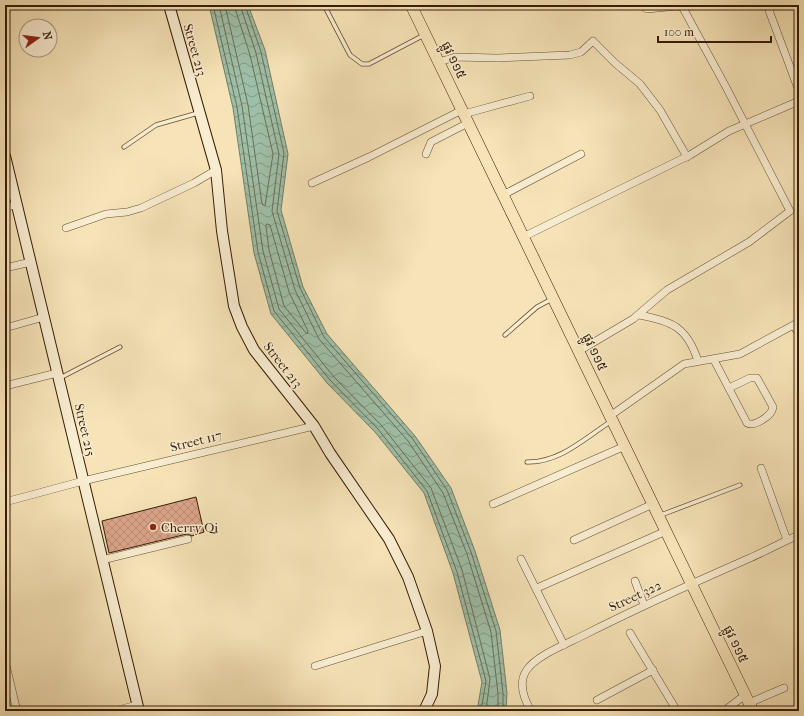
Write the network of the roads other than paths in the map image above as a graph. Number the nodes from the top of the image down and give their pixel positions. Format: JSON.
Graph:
{"nodes":[{"id":1,"x":11,"y":5,"type":"edge"},
{"id":2,"x":169,"y":5,"type":"edge"},
{"id":3,"x":324,"y":5,"type":"edge"},
{"id":4,"x":411,"y":5,"type":"edge"},
{"id":5,"x":641,"y":5,"type":"edge"},
{"id":6,"x":767,"y":5,"type":"edge"},
{"id":7,"x":5,"y":6,"type":"edge"},
{"id":8,"x":426,"y":35,"type":"junction"},
{"id":9,"x":439,"y":62,"type":"junction"},
{"id":10,"x":799,"y":91,"type":"edge"},
{"id":11,"x":530,"y":96,"type":"dead end"},
{"id":12,"x":799,"y":101,"type":"edge"},
{"id":13,"x":200,"y":112,"type":"junction"},
{"id":14,"x":465,"y":115,"type":"junction"},
{"id":15,"x":745,"y":124,"type":"junction"},
{"id":16,"x":124,"y":147,"type":"dead end"},
{"id":17,"x":426,"y":154,"type":"dead end"},
{"id":18,"x":582,"y":154,"type":"dead end"},
{"id":19,"x":5,"y":156,"type":"edge"},
{"id":20,"x":687,"y":157,"type":"junction"},
{"id":21,"x":216,"y":170,"type":"junction"},
{"id":22,"x":312,"y":183,"type":"dead end"},
{"id":23,"x":503,"y":195,"type":"junction"},
{"id":24,"x":17,"y":204,"type":"junction"},
{"id":25,"x":5,"y":208,"type":"edge"},
{"id":26,"x":66,"y":228,"type":"dead end"},
{"id":27,"x":524,"y":237,"type":"junction"},
{"id":28,"x":31,"y":262,"type":"junction"},
{"id":29,"x":5,"y":268,"type":"edge"},
{"id":30,"x":553,"y":299,"type":"junction"},
{"id":31,"x":639,"y":315,"type":"junction"},
{"id":32,"x":44,"y":317,"type":"junction"},
{"id":33,"x":796,"y":324,"type":"edge"},
{"id":34,"x":5,"y":328,"type":"edge"},
{"id":35,"x":505,"y":335,"type":"dead end"},
{"id":36,"x":799,"y":337,"type":"edge"},
{"id":37,"x":120,"y":347,"type":"dead end"},
{"id":38,"x":579,"y":352,"type":"junction"},
{"id":39,"x":698,"y":360,"type":"junction"},
{"id":40,"x":714,"y":360,"type":"junction"},
{"id":41,"x":58,"y":376,"type":"junction"},
{"id":42,"x":5,"y":386,"type":"edge"},
{"id":43,"x":729,"y":388,"type":"junction"},
{"id":44,"x":611,"y":418,"type":"junction"},
{"id":45,"x":314,"y":426,"type":"junction"},
{"id":46,"x":625,"y":446,"type":"junction"},
{"id":47,"x":526,"y":462,"type":"dead end"},
{"id":48,"x":761,"y":468,"type":"dead end"},
{"id":49,"x":83,"y":481,"type":"junction"},
{"id":50,"x":740,"y":485,"type":"dead end"},
{"id":51,"x":5,"y":502,"type":"edge"},
{"id":52,"x":493,"y":504,"type":"dead end"},
{"id":53,"x":653,"y":504,"type":"junction"},
{"id":54,"x":659,"y":516,"type":"junction"},
{"id":55,"x":666,"y":531,"type":"junction"},
{"id":56,"x":799,"y":535,"type":"edge"},
{"id":57,"x":188,"y":539,"type":"dead end"},
{"id":58,"x":574,"y":540,"type":"dead end"},
{"id":59,"x":787,"y":540,"type":"junction"},
{"id":60,"x":521,"y":559,"type":"dead end"},
{"id":61,"x":102,"y":560,"type":"junction"},
{"id":62,"x":635,"y":581,"type":"dead end"},
{"id":63,"x":691,"y":584,"type":"junction"},
{"id":64,"x":537,"y":588,"type":"junction"},
{"id":65,"x":644,"y":605,"type":"junction"},
{"id":66,"x":428,"y":631,"type":"junction"},
{"id":67,"x":630,"y":633,"type":"dead end"},
{"id":68,"x":564,"y":645,"type":"junction"},
{"id":69,"x":5,"y":661,"type":"edge"},
{"id":70,"x":316,"y":666,"type":"dead end"},
{"id":71,"x":653,"y":670,"type":"junction"},
{"id":72,"x":784,"y":688,"type":"dead end"},
{"id":73,"x":597,"y":700,"type":"dead end"},
{"id":74,"x":749,"y":703,"type":"edge"},
{"id":75,"x":138,"y":708,"type":"edge"},
{"id":76,"x":17,"y":711,"type":"edge"},
{"id":77,"x":114,"y":711,"type":"edge"},
{"id":78,"x":424,"y":711,"type":"edge"},
{"id":79,"x":531,"y":711,"type":"edge"},
{"id":80,"x":677,"y":711,"type":"edge"},
{"id":81,"x":724,"y":711,"type":"edge"}],
"edges":[{"from":1,"to":7,"type":"street"},
{"from":2,"to":13,"type":"street","name":"Street 213"},
{"from":3,"to":8,"type":"lane"},
{"from":4,"to":8,"type":"main road","name":"ផ្លូវ ១១៥"},
{"from":5,"to":15,"type":"street"},
{"from":6,"to":10,"type":"street"},
{"from":8,"to":9,"type":"main road","name":"ផ្លូវ ១១៥"},
{"from":9,"to":14,"type":"main road","name":"ផ្លូវ ១១៥"},
{"from":9,"to":20,"type":"street"},
{"from":11,"to":14,"type":"street"},
{"from":12,"to":15,"type":"street"},
{"from":13,"to":16,"type":"lane"},
{"from":13,"to":21,"type":"street","name":"Street 213"},
{"from":14,"to":17,"type":"street"},
{"from":14,"to":22,"type":"street"},
{"from":14,"to":23,"type":"main road","name":"ផ្លូវ ១១៥"},
{"from":15,"to":20,"type":"street"},
{"from":15,"to":31,"type":"street"},
{"from":18,"to":23,"type":"street"},
{"from":19,"to":24,"type":"street","name":"Street 215"},
{"from":20,"to":27,"type":"street"},
{"from":21,"to":26,"type":"street"},
{"from":21,"to":45,"type":"street","name":"Street 213"},
{"from":23,"to":27,"type":"main road","name":"ផ្លូវ ១១៥"},
{"from":24,"to":25,"type":"street"},
{"from":24,"to":28,"type":"street","name":"Street 215"},
{"from":27,"to":30,"type":"main road","name":"ផ្លូវ ១១៥"},
{"from":28,"to":29,"type":"street"},
{"from":28,"to":32,"type":"street","name":"Street 215"},
{"from":30,"to":35,"type":"lane"},
{"from":30,"to":38,"type":"main road","name":"ផ្លូវ ១១៥"},
{"from":31,"to":38,"type":"street"},
{"from":31,"to":39,"type":"street"},
{"from":32,"to":34,"type":"street"},
{"from":32,"to":41,"type":"street","name":"Street 215"},
{"from":33,"to":36,"type":"lane"},
{"from":33,"to":40,"type":"street"},
{"from":37,"to":41,"type":"lane"},
{"from":38,"to":44,"type":"main road","name":"ផ្លូវ ១១៥"},
{"from":39,"to":40,"type":"street"},
{"from":39,"to":44,"type":"street"},
{"from":40,"to":43,"type":"street"},
{"from":41,"to":42,"type":"street"},
{"from":41,"to":49,"type":"street","name":"Street 215"},
{"from":43,"to":43,"type":"street"},
{"from":44,"to":46,"type":"main road","name":"ផ្លូវ ១១៥"},
{"from":44,"to":47,"type":"lane"},
{"from":45,"to":49,"type":"street","name":"Street 117"},
{"from":45,"to":66,"type":"street","name":"Street 213"},
{"from":46,"to":52,"type":"street"},
{"from":46,"to":53,"type":"main road","name":"ផ្លូវ ១១៥"},
{"from":48,"to":59,"type":"street"},
{"from":49,"to":51,"type":"street","name":"Street 117"},
{"from":49,"to":61,"type":"street","name":"Street 215"},
{"from":50,"to":54,"type":"lane"},
{"from":53,"to":54,"type":"main road","name":"ផ្លូវ ១១៥"},
{"from":53,"to":58,"type":"street"},
{"from":54,"to":55,"type":"main road","name":"ផ្លូវ ១១៥"},
{"from":55,"to":63,"type":"main road","name":"ផ្លូវ ១១៥"},
{"from":55,"to":64,"type":"street"},
{"from":56,"to":59,"type":"street","name":"Street 322"},
{"from":57,"to":61,"type":"street"},
{"from":59,"to":63,"type":"street","name":"Street 322"},
{"from":60,"to":64,"type":"street"},
{"from":61,"to":75,"type":"street","name":"Street 215"},
{"from":62,"to":65,"type":"street"},
{"from":63,"to":65,"type":"street","name":"Street 322"},
{"from":63,"to":74,"type":"main road","name":"ផ្លូវ ១១៥"},
{"from":64,"to":68,"type":"street"},
{"from":65,"to":68,"type":"street","name":"Street 322"},
{"from":66,"to":70,"type":"street"},
{"from":66,"to":78,"type":"street","name":"Street 213"},
{"from":67,"to":71,"type":"street"},
{"from":68,"to":79,"type":"street","name":"Street 322"},
{"from":69,"to":76,"type":"street"},
{"from":71,"to":73,"type":"street"},
{"from":71,"to":80,"type":"street"},
{"from":72,"to":74,"type":"street"},
{"from":74,"to":81,"type":"street"},
{"from":75,"to":77,"type":"street"}]}
